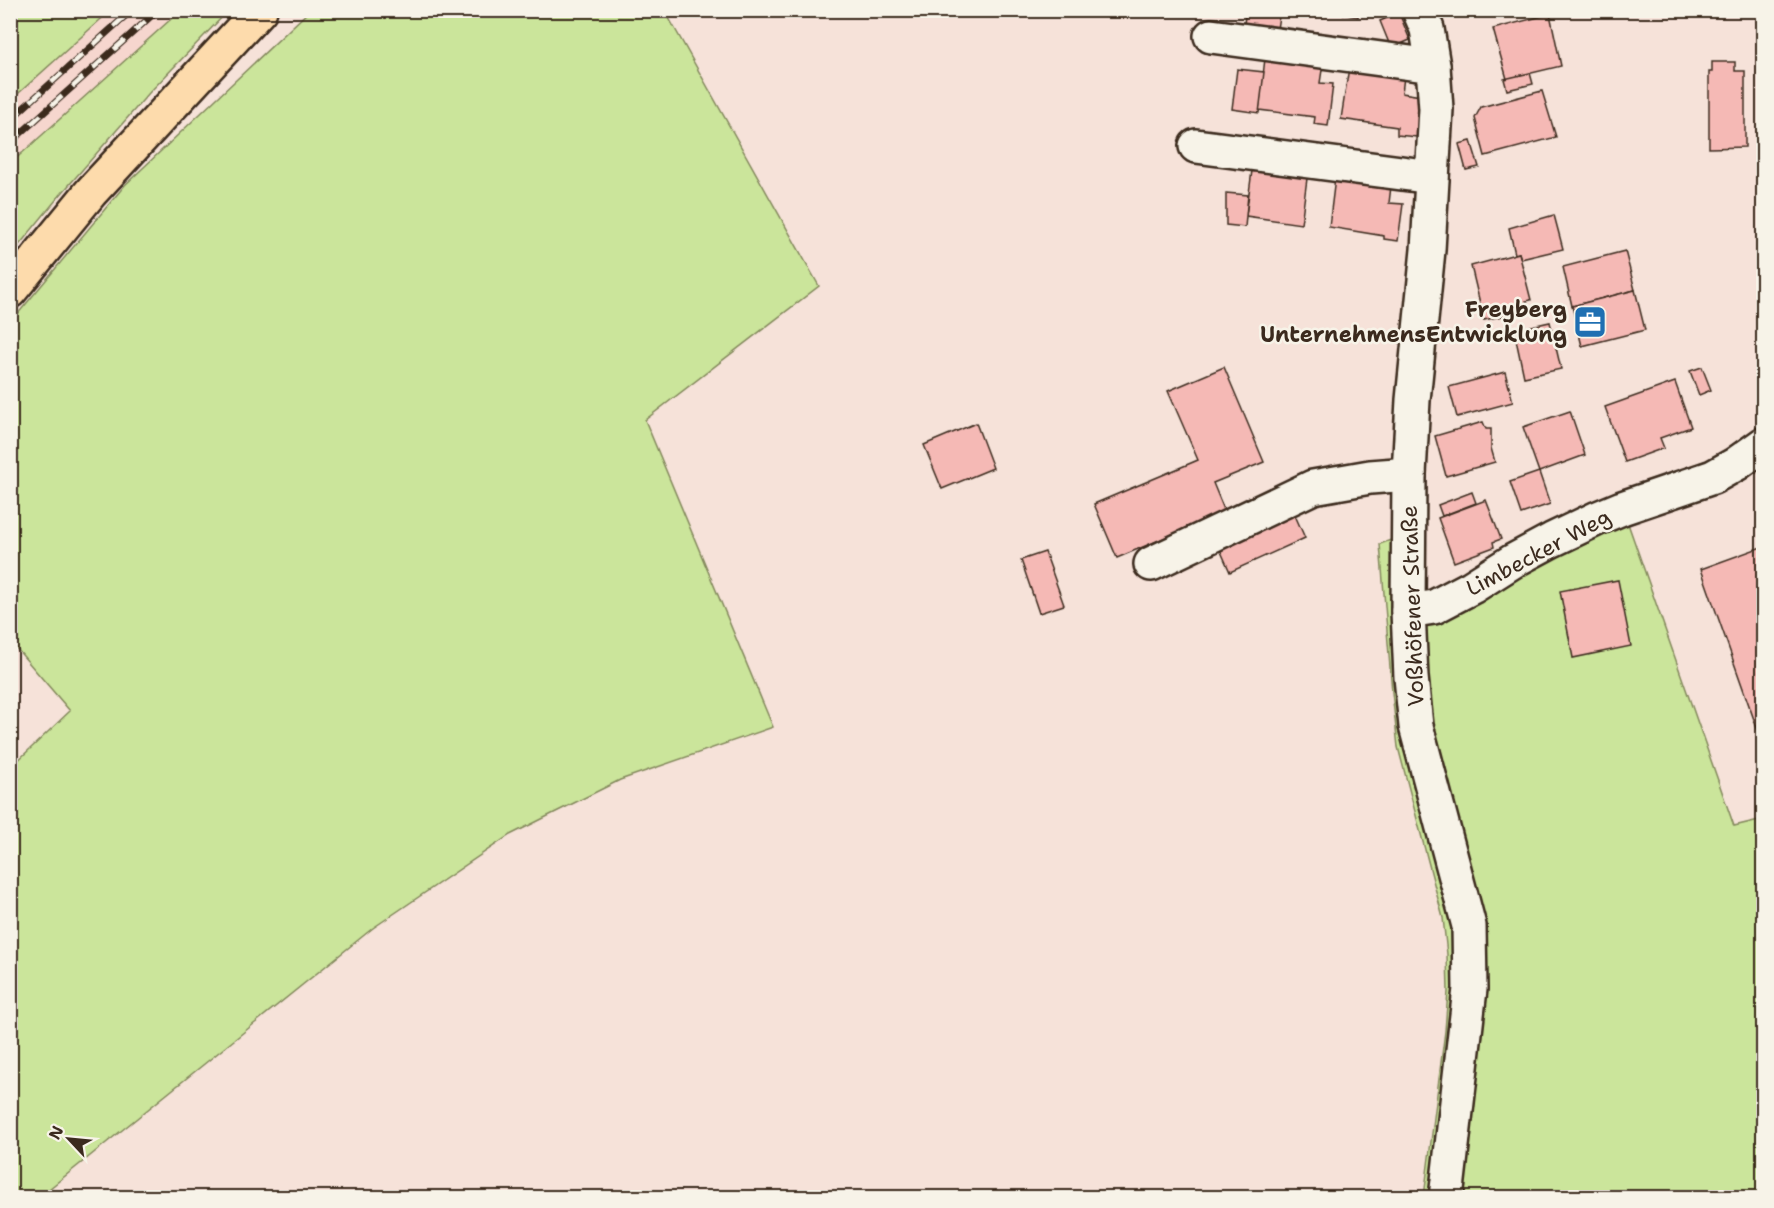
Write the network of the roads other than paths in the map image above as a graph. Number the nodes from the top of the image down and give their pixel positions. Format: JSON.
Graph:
{"nodes":[{"id":1,"x":260,"y":10,"type":"edge"},
{"id":2,"x":1419,"y":10,"type":"edge"},
{"id":3,"x":1211,"y":36,"type":"dead end"},
{"id":4,"x":1434,"y":66,"type":"junction"},
{"id":5,"x":1196,"y":146,"type":"dead end"},
{"id":6,"x":1432,"y":177,"type":"junction"},
{"id":7,"x":10,"y":291,"type":"edge"},
{"id":8,"x":1764,"y":444,"type":"edge"},
{"id":9,"x":1409,"y":474,"type":"junction"},
{"id":10,"x":1151,"y":564,"type":"dead end"},
{"id":11,"x":1408,"y":611,"type":"junction"},
{"id":12,"x":1446,"y":1197,"type":"edge"}],
"edges":[{"from":1,"to":7,"type":"main road"},
{"from":2,"to":4,"type":"street","name":"Voßhöfener Straße"},
{"from":3,"to":4,"type":"street"},
{"from":4,"to":6,"type":"street","name":"Voßhöfener Straße"},
{"from":5,"to":6,"type":"street"},
{"from":6,"to":9,"type":"street","name":"Voßhöfener Straße"},
{"from":8,"to":11,"type":"street","name":"Limbecker Weg"},
{"from":9,"to":10,"type":"street"},
{"from":9,"to":11,"type":"street","name":"Voßhöfener Straße"},
{"from":11,"to":12,"type":"street","name":"Voßhöfener Straße"}]}
